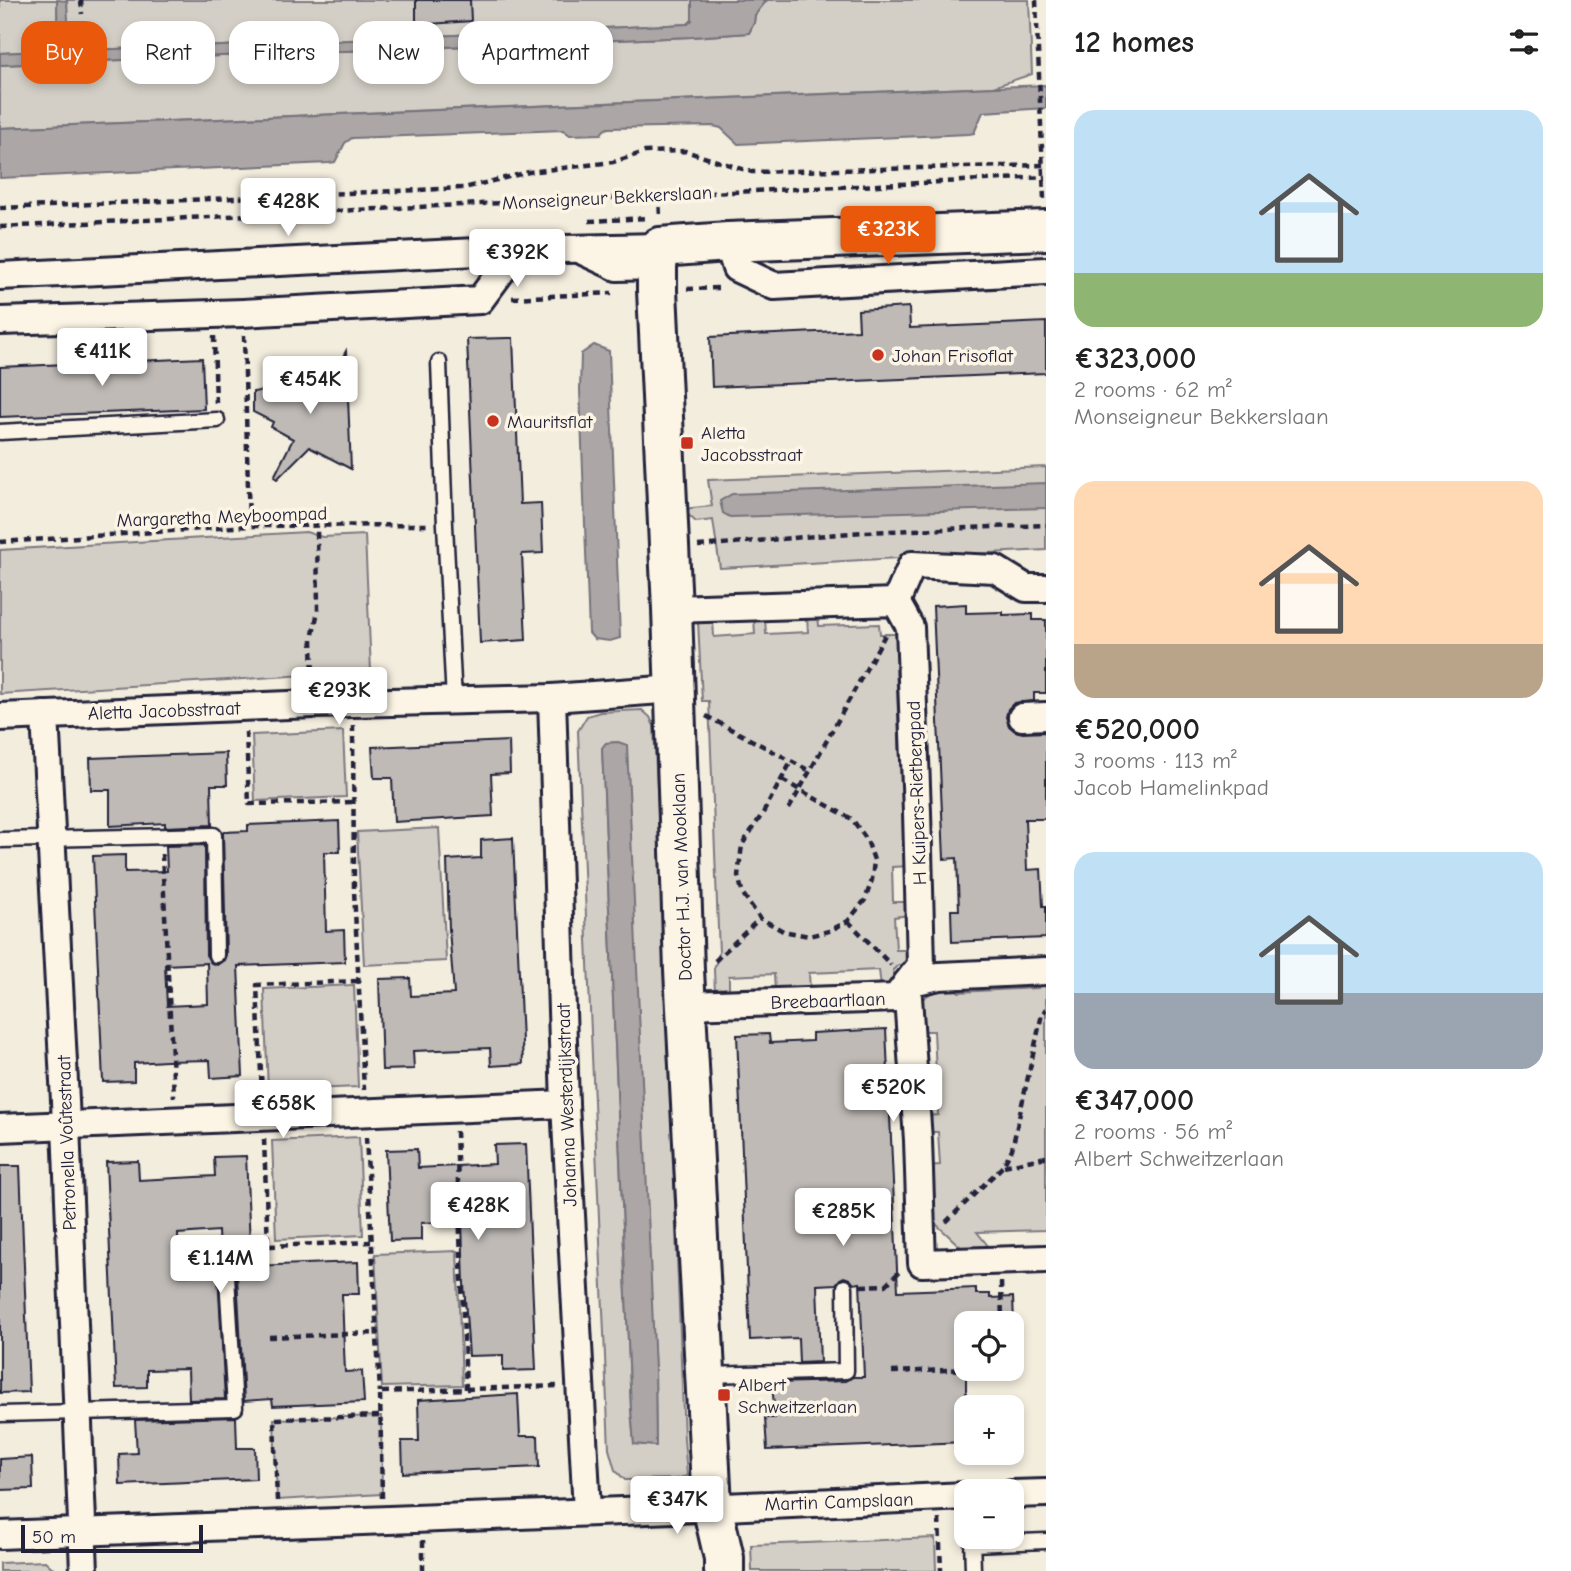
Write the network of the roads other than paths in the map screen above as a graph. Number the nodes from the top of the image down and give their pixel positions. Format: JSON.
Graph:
{"nodes":[{"id":1,"x":1045,"y":216,"type":"edge"},
{"id":2,"x":728,"y":242,"type":"junction"},
{"id":3,"x":517,"y":250,"type":"junction"},
{"id":4,"x":659,"y":257,"type":"junction"},
{"id":5,"x":1046,"y":271,"type":"edge"},
{"id":6,"x":0,"y":276,"type":"edge"},
{"id":7,"x":0,"y":321,"type":"edge"},
{"id":8,"x":439,"y":362,"type":"dead end"},
{"id":9,"x":217,"y":420,"type":"road end"},
{"id":10,"x":0,"y":432,"type":"edge"},
{"id":11,"x":1046,"y":588,"type":"edge"},
{"id":12,"x":896,"y":602,"type":"junction"},
{"id":13,"x":672,"y":609,"type":"junction"},
{"id":14,"x":675,"y":696,"type":"junction"},
{"id":15,"x":552,"y":698,"type":"junction"},
{"id":16,"x":454,"y":701,"type":"junction"},
{"id":17,"x":45,"y":715,"type":"junction"},
{"id":18,"x":0,"y":717,"type":"edge"},
{"id":19,"x":51,"y":839,"type":"junction"},
{"id":20,"x":0,"y":840,"type":"edge"},
{"id":21,"x":216,"y":955,"type":"dead end"},
{"id":22,"x":1046,"y":971,"type":"edge"},
{"id":23,"x":907,"y":982,"type":"junction"},
{"id":24,"x":685,"y":987,"type":"junction"},
{"id":25,"x":565,"y":1104,"type":"junction"},
{"id":26,"x":65,"y":1125,"type":"junction"},
{"id":27,"x":0,"y":1128,"type":"edge"},
{"id":28,"x":1046,"y":1259,"type":"edge"},
{"id":29,"x":227,"y":1277,"type":"dead end"},
{"id":30,"x":845,"y":1287,"type":"road end"},
{"id":31,"x":705,"y":1375,"type":"junction"},
{"id":32,"x":77,"y":1412,"type":"junction"},
{"id":33,"x":0,"y":1414,"type":"edge"},
{"id":34,"x":1046,"y":1493,"type":"edge"},
{"id":35,"x":1024,"y":1494,"type":"edge"},
{"id":36,"x":954,"y":1496,"type":"edge"},
{"id":37,"x":712,"y":1506,"type":"junction"},
{"id":38,"x":587,"y":1511,"type":"junction"},
{"id":39,"x":82,"y":1532,"type":"junction"},
{"id":40,"x":0,"y":1535,"type":"edge"},
{"id":41,"x":1024,"y":1541,"type":"edge"},
{"id":42,"x":1046,"y":1541,"type":"edge"},
{"id":43,"x":972,"y":1549,"type":"edge"},
{"id":44,"x":84,"y":1571,"type":"edge"},
{"id":45,"x":703,"y":1571,"type":"edge"},
{"id":46,"x":724,"y":1571,"type":"edge"},
{"id":47,"x":973,"y":1571,"type":"edge"}],
"edges":[{"from":1,"to":2,"type":"street"},
{"from":2,"to":4,"type":"street"},
{"from":2,"to":5,"type":"street"},
{"from":3,"to":4,"type":"street"},
{"from":3,"to":6,"type":"street"},
{"from":3,"to":7,"type":"street"},
{"from":4,"to":13,"type":"street","name":"Doctor H.J. van Mooklaan"},
{"from":8,"to":16,"type":"lane"},
{"from":9,"to":10,"type":"lane"},
{"from":11,"to":12,"type":"street"},
{"from":12,"to":13,"type":"street"},
{"from":12,"to":23,"type":"street","name":"H Kuipers-Rietbergpad"},
{"from":13,"to":14,"type":"street","name":"Doctor H.J. van Mooklaan"},
{"from":14,"to":15,"type":"street","name":"Aletta Jacobsstraat"},
{"from":14,"to":24,"type":"street","name":"Doctor H.J. van Mooklaan"},
{"from":15,"to":16,"type":"street","name":"Aletta Jacobsstraat"},
{"from":15,"to":25,"type":"street","name":"Johanna Westerdijkstraat"},
{"from":16,"to":17,"type":"street","name":"Aletta Jacobsstraat"},
{"from":17,"to":18,"type":"street","name":"Aletta Jacobsstraat"},
{"from":17,"to":19,"type":"street","name":"Petronella Voûtestraat"},
{"from":19,"to":20,"type":"lane"},
{"from":19,"to":21,"type":"lane"},
{"from":19,"to":26,"type":"street","name":"Petronella Voûtestraat"},
{"from":22,"to":23,"type":"street","name":"Breebaartlaan"},
{"from":23,"to":24,"type":"street","name":"Breebaartlaan"},
{"from":23,"to":28,"type":"street"},
{"from":24,"to":31,"type":"street","name":"Doctor H.J. van Mooklaan"},
{"from":25,"to":26,"type":"street"},
{"from":25,"to":38,"type":"street","name":"Johanna Westerdijkstraat"},
{"from":26,"to":27,"type":"street"},
{"from":26,"to":32,"type":"street","name":"Petronella Voûtestraat"},
{"from":29,"to":32,"type":"lane"},
{"from":30,"to":31,"type":"lane"},
{"from":31,"to":37,"type":"street","name":"Doctor H.J. van Mooklaan"},
{"from":32,"to":33,"type":"lane"},
{"from":32,"to":39,"type":"street","name":"Petronella Voûtestraat"},
{"from":34,"to":35,"type":"street"},
{"from":36,"to":37,"type":"street","name":"Martin Campslaan"},
{"from":37,"to":38,"type":"street"},
{"from":37,"to":45,"type":"street","name":"Doctor H.J. van Mooklaan"},
{"from":37,"to":46,"type":"street","name":"Doctor H.J. van Mooklaan"},
{"from":38,"to":39,"type":"street"},
{"from":39,"to":40,"type":"street"},
{"from":39,"to":44,"type":"street","name":"Petronella Voûtestraat"},
{"from":41,"to":42,"type":"lane"},
{"from":43,"to":47,"type":"lane"}]}
